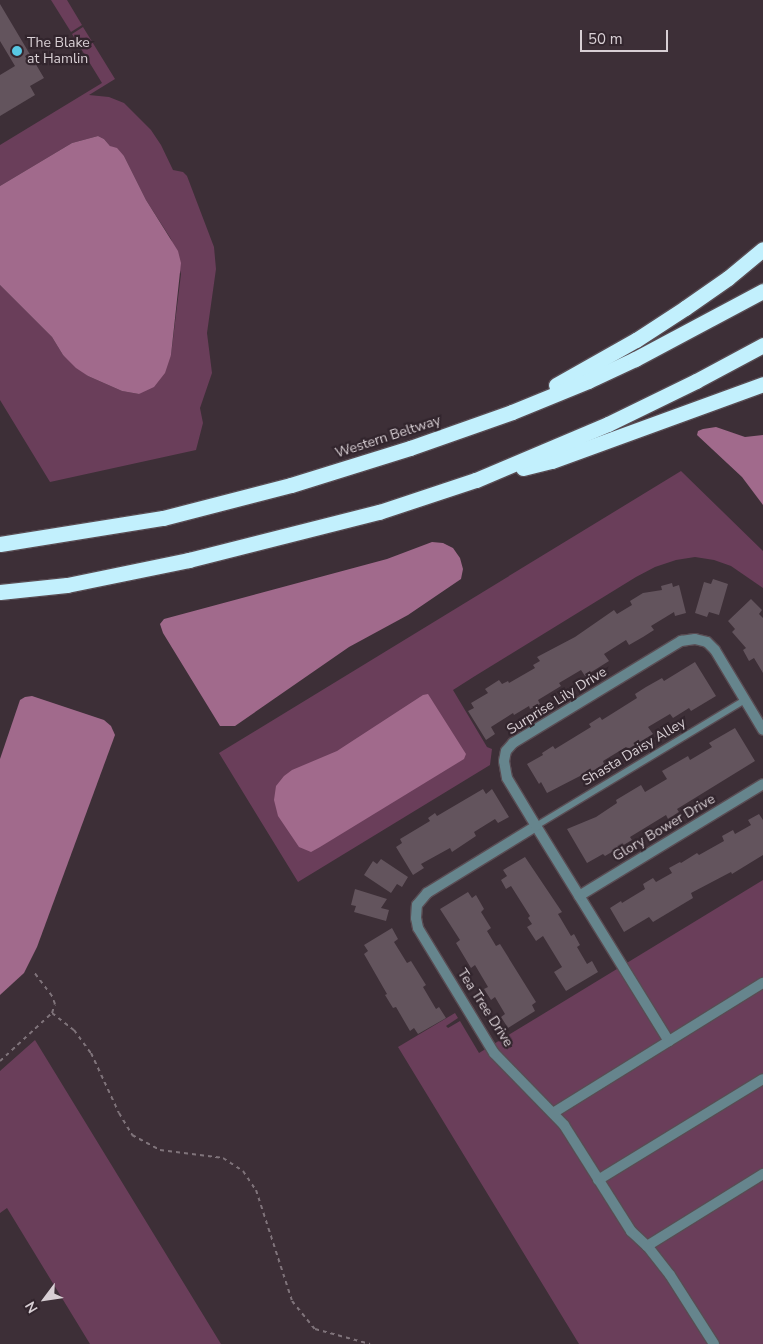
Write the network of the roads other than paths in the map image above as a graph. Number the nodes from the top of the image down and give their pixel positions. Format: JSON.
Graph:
{"nodes":[{"id":1,"x":763,"y":249,"type":"edge"},
{"id":2,"x":763,"y":291,"type":"edge"},
{"id":3,"x":763,"y":345,"type":"edge"},
{"id":4,"x":763,"y":384,"type":"edge"},
{"id":5,"x":512,"y":412,"type":"junction"},
{"id":6,"x":476,"y":480,"type":"junction"},
{"id":7,"x":0,"y":544,"type":"edge"},
{"id":8,"x":0,"y":592,"type":"edge"},
{"id":9,"x":745,"y":700,"type":"junction"},
{"id":10,"x":763,"y":730,"type":"edge"},
{"id":11,"x":763,"y":784,"type":"edge"},
{"id":12,"x":536,"y":826,"type":"junction"},
{"id":13,"x":579,"y":896,"type":"junction"},
{"id":14,"x":763,"y":983,"type":"edge"},
{"id":15,"x":668,"y":1041,"type":"junction"},
{"id":16,"x":763,"y":1079,"type":"edge"},
{"id":17,"x":553,"y":1113,"type":"junction"},
{"id":18,"x":763,"y":1174,"type":"edge"},
{"id":19,"x":598,"y":1180,"type":"junction"},
{"id":20,"x":647,"y":1246,"type":"junction"},
{"id":21,"x":714,"y":1344,"type":"edge"}],
"edges":[{"from":1,"to":5,"type":"highway"},
{"from":2,"to":5,"type":"highway","name":"Western Beltway"},
{"from":3,"to":6,"type":"highway"},
{"from":4,"to":6,"type":"highway"},
{"from":5,"to":7,"type":"highway","name":"Western Beltway"},
{"from":6,"to":8,"type":"highway"},
{"from":9,"to":10,"type":"street","name":"Surprise Lily Drive"},
{"from":9,"to":12,"type":"lane","name":"Shasta Daisy Alley"},
{"from":9,"to":12,"type":"street","name":"Surprise Lily Drive"},
{"from":11,"to":13,"type":"street","name":"Glory Bower Drive"},
{"from":12,"to":13,"type":"street"},
{"from":12,"to":17,"type":"street","name":"Tea Tree Drive"},
{"from":13,"to":15,"type":"street"},
{"from":14,"to":15,"type":"street"},
{"from":15,"to":17,"type":"street"},
{"from":16,"to":19,"type":"street"},
{"from":17,"to":19,"type":"street","name":"Tea Tree Drive"},
{"from":18,"to":20,"type":"street"},
{"from":19,"to":20,"type":"street","name":"Tea Tree Drive"},
{"from":20,"to":21,"type":"street","name":"Tea Tree Drive"}]}
